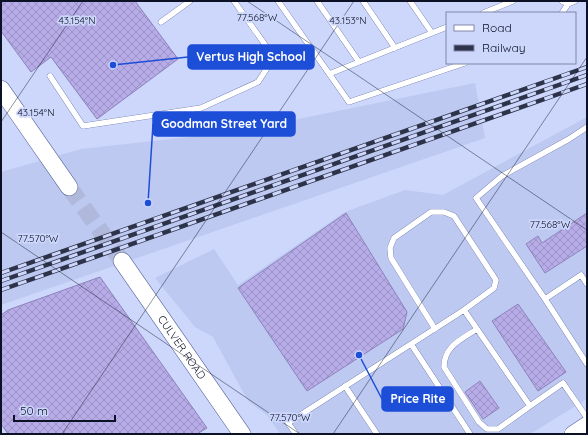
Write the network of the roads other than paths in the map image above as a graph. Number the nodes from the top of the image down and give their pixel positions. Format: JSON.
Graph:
{"nodes":[{"id":1,"x":190,"y":1,"type":"edge"},
{"id":2,"x":234,"y":1,"type":"edge"},
{"id":3,"x":278,"y":1,"type":"edge"},
{"id":4,"x":317,"y":1,"type":"edge"},
{"id":5,"x":364,"y":1,"type":"edge"},
{"id":6,"x":410,"y":1,"type":"edge"},
{"id":7,"x":513,"y":1,"type":"edge"},
{"id":8,"x":562,"y":1,"type":"edge"},
{"id":9,"x":575,"y":1,"type":"edge"},
{"id":10,"x":568,"y":4,"type":"junction"},
{"id":11,"x":486,"y":12,"type":"edge"},
{"id":12,"x":563,"y":12,"type":"edge"},
{"id":13,"x":161,"y":22,"type":"dead end"},
{"id":14,"x":446,"y":27,"type":"edge"},
{"id":15,"x":432,"y":33,"type":"junction"},
{"id":16,"x":395,"y":48,"type":"junction"},
{"id":17,"x":359,"y":62,"type":"junction"},
{"id":18,"x":462,"y":64,"type":"edge"},
{"id":19,"x":330,"y":74,"type":"junction"},
{"id":20,"x":50,"y":76,"type":"dead end"},
{"id":21,"x":1,"y":89,"type":"edge"},
{"id":22,"x":587,"y":127,"type":"edge"},
{"id":23,"x":69,"y":187,"type":"tunnel mouth"},
{"id":24,"x":122,"y":261,"type":"tunnel mouth"},
{"id":25,"x":587,"y":284,"type":"edge"},
{"id":26,"x":545,"y":299,"type":"junction"},
{"id":27,"x":464,"y":310,"type":"junction"},
{"id":28,"x":435,"y":329,"type":"junction"},
{"id":29,"x":477,"y":329,"type":"junction"},
{"id":30,"x":411,"y":344,"type":"junction"},
{"id":31,"x":587,"y":364,"type":"edge"},
{"id":32,"x":345,"y":386,"type":"junction"},
{"id":33,"x":530,"y":406,"type":"junction"},
{"id":34,"x":587,"y":418,"type":"edge"},
{"id":35,"x":587,"y":424,"type":"edge"},
{"id":36,"x":242,"y":434,"type":"edge"},
{"id":37,"x":296,"y":434,"type":"edge"},
{"id":38,"x":377,"y":434,"type":"edge"},
{"id":39,"x":470,"y":434,"type":"edge"},
{"id":40,"x":572,"y":434,"type":"edge"}],
"edges":[{"from":1,"to":13,"type":"lane"},
{"from":2,"to":20,"type":"lane"},
{"from":3,"to":19,"type":"lane"},
{"from":4,"to":17,"type":"lane"},
{"from":5,"to":16,"type":"lane"},
{"from":6,"to":15,"type":"lane"},
{"from":7,"to":11,"type":"lane"},
{"from":8,"to":10,"type":"lane"},
{"from":9,"to":10,"type":"lane"},
{"from":10,"to":12,"type":"lane"},
{"from":14,"to":15,"type":"lane"},
{"from":15,"to":16,"type":"lane"},
{"from":16,"to":17,"type":"lane"},
{"from":17,"to":19,"type":"lane"},
{"from":18,"to":19,"type":"lane"},
{"from":21,"to":23,"type":"main road"},
{"from":22,"to":26,"type":"lane"},
{"from":24,"to":36,"type":"main road","name":"CULVER ROAD"},
{"from":25,"to":26,"type":"lane"},
{"from":26,"to":31,"type":"lane"},
{"from":27,"to":28,"type":"lane"},
{"from":27,"to":28,"type":"lane"},
{"from":27,"to":29,"type":"lane"},
{"from":28,"to":30,"type":"lane"},
{"from":29,"to":33,"type":"lane"},
{"from":29,"to":33,"type":"lane"},
{"from":30,"to":32,"type":"lane"},
{"from":30,"to":39,"type":"lane"},
{"from":32,"to":37,"type":"lane"},
{"from":32,"to":38,"type":"lane"},
{"from":33,"to":34,"type":"lane"},
{"from":35,"to":40,"type":"main road"}]}
